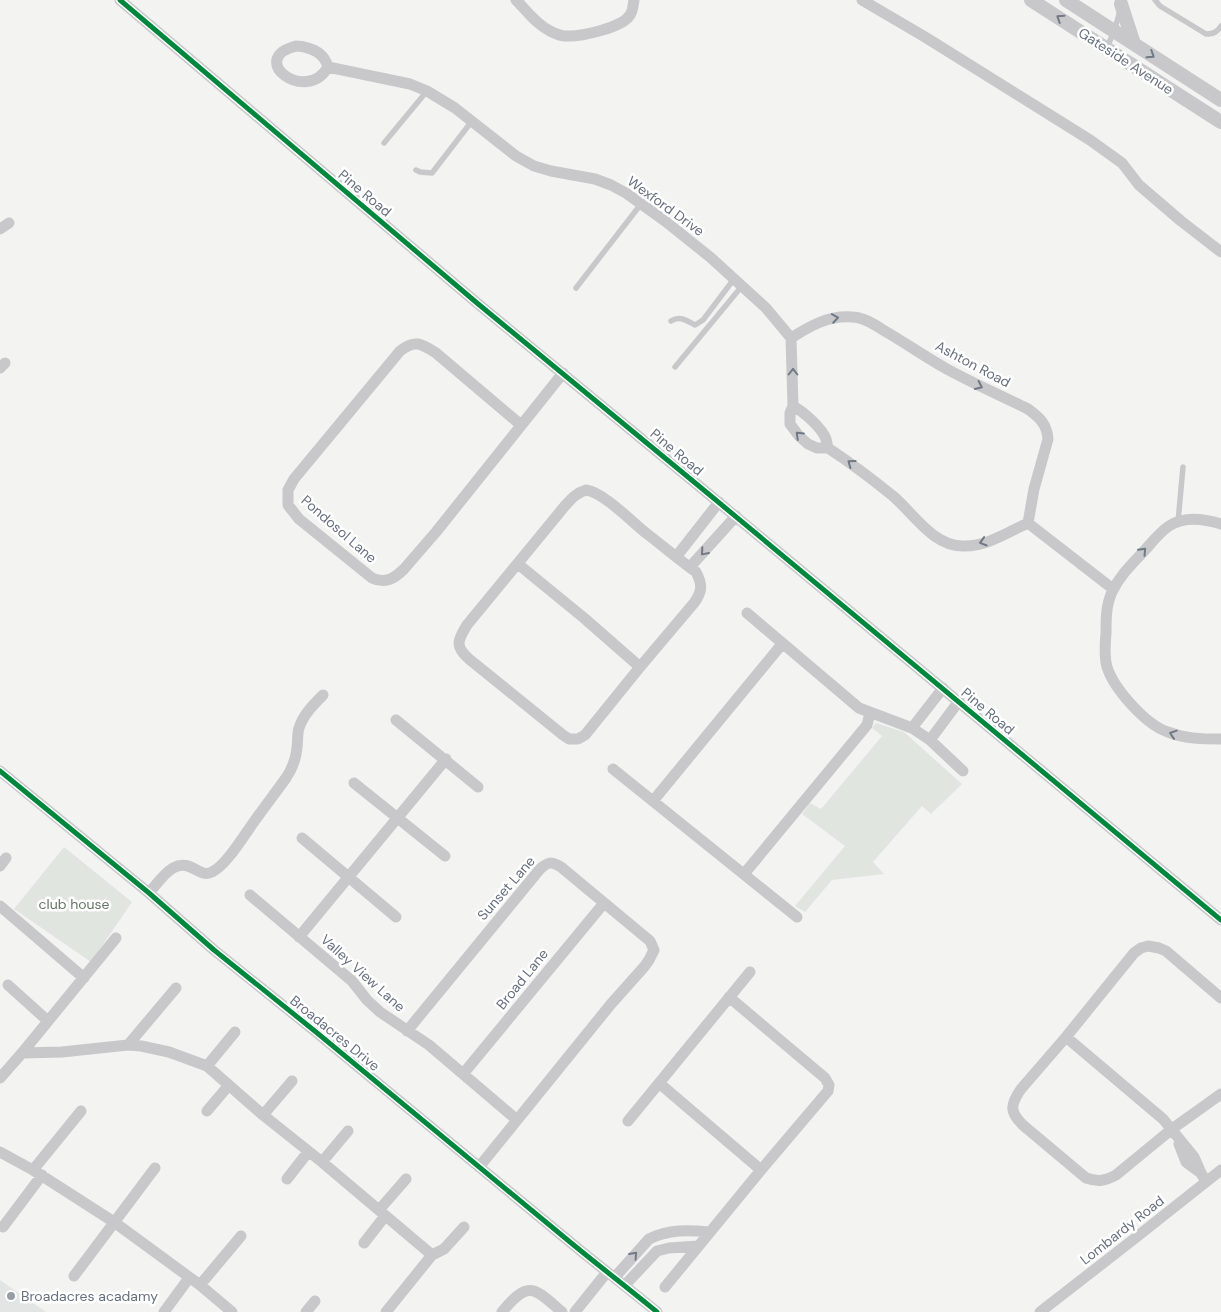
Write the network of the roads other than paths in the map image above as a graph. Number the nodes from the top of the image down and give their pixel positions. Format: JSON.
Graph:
{"nodes":[{"id":1,"x":120,"y":0,"type":"edge"},
{"id":2,"x":516,"y":0,"type":"edge"},
{"id":3,"x":634,"y":0,"type":"edge"},
{"id":4,"x":862,"y":0,"type":"edge"},
{"id":5,"x":1032,"y":0,"type":"edge"},
{"id":6,"x":1066,"y":0,"type":"edge"},
{"id":7,"x":1155,"y":0,"type":"edge"},
{"id":8,"x":1121,"y":2,"type":"edge"},
{"id":9,"x":1221,"y":26,"type":"edge"},
{"id":10,"x":1114,"y":32,"type":"junction"},
{"id":11,"x":1134,"y":44,"type":"junction"},
{"id":12,"x":1106,"y":49,"type":"junction"},
{"id":13,"x":328,"y":67,"type":"dead end"},
{"id":14,"x":427,"y":91,"type":"junction"},
{"id":15,"x":1221,"y":100,"type":"edge"},
{"id":16,"x":472,"y":121,"type":"junction"},
{"id":17,"x":1221,"y":122,"type":"edge"},
{"id":18,"x":384,"y":142,"type":"dead end"},
{"id":19,"x":416,"y":170,"type":"dead end"},
{"id":20,"x":641,"y":204,"type":"junction"},
{"id":21,"x":1221,"y":252,"type":"edge"},
{"id":22,"x":738,"y":282,"type":"junction"},
{"id":23,"x":576,"y":288,"type":"dead end"},
{"id":24,"x":671,"y":321,"type":"dead end"},
{"id":25,"x":792,"y":338,"type":"junction"},
{"id":26,"x":674,"y":367,"type":"dead end"},
{"id":27,"x":563,"y":373,"type":"junction"},
{"id":28,"x":793,"y":406,"type":"junction"},
{"id":29,"x":521,"y":424,"type":"junction"},
{"id":30,"x":828,"y":448,"type":"junction"},
{"id":31,"x":1183,"y":467,"type":"dead end"},
{"id":32,"x":719,"y":502,"type":"junction"},
{"id":33,"x":736,"y":516,"type":"junction"},
{"id":34,"x":1178,"y":522,"type":"junction"},
{"id":35,"x":1028,"y":523,"type":"junction"},
{"id":36,"x":1221,"y":524,"type":"edge"},
{"id":37,"x":676,"y":557,"type":"junction"},
{"id":38,"x":518,"y":564,"type":"junction"},
{"id":39,"x":690,"y":567,"type":"junction"},
{"id":40,"x":1113,"y":590,"type":"junction"},
{"id":41,"x":747,"y":613,"type":"dead end"},
{"id":42,"x":782,"y":644,"type":"junction"},
{"id":43,"x":640,"y":667,"type":"junction"},
{"id":44,"x":943,"y":688,"type":"junction"},
{"id":45,"x":323,"y":695,"type":"dead end"},
{"id":46,"x":959,"y":701,"type":"junction"},
{"id":47,"x":870,"y":713,"type":"junction"},
{"id":48,"x":396,"y":720,"type":"dead end"},
{"id":49,"x":912,"y":728,"type":"junction"},
{"id":50,"x":1221,"y":739,"type":"edge"},
{"id":51,"x":930,"y":740,"type":"junction"},
{"id":52,"x":446,"y":759,"type":"junction"},
{"id":53,"x":613,"y":769,"type":"dead end"},
{"id":54,"x":0,"y":771,"type":"edge"},
{"id":55,"x":963,"y":771,"type":"dead end"},
{"id":56,"x":354,"y":783,"type":"dead end"},
{"id":57,"x":478,"y":787,"type":"dead end"},
{"id":58,"x":653,"y":801,"type":"junction"},
{"id":59,"x":398,"y":818,"type":"junction"},
{"id":60,"x":302,"y":838,"type":"dead end"},
{"id":61,"x":445,"y":856,"type":"dead end"},
{"id":62,"x":744,"y":874,"type":"junction"},
{"id":63,"x":349,"y":878,"type":"junction"},
{"id":64,"x":149,"y":893,"type":"junction"},
{"id":65,"x":250,"y":894,"type":"dead end"},
{"id":66,"x":604,"y":903,"type":"junction"},
{"id":67,"x":0,"y":906,"type":"edge"},
{"id":68,"x":396,"y":917,"type":"dead end"},
{"id":69,"x":796,"y":917,"type":"dead end"},
{"id":70,"x":1221,"y":920,"type":"edge"},
{"id":71,"x":299,"y":937,"type":"junction"},
{"id":72,"x":116,"y":938,"type":"dead end"},
{"id":73,"x":750,"y":972,"type":"dead end"},
{"id":74,"x":84,"y":978,"type":"junction"},
{"id":75,"x":8,"y":985,"type":"dead end"},
{"id":76,"x":176,"y":988,"type":"dead end"},
{"id":77,"x":729,"y":997,"type":"junction"},
{"id":78,"x":1221,"y":998,"type":"edge"},
{"id":79,"x":48,"y":1021,"type":"junction"},
{"id":80,"x":407,"y":1031,"type":"junction"},
{"id":81,"x":235,"y":1032,"type":"dead end"},
{"id":82,"x":1066,"y":1037,"type":"junction"},
{"id":83,"x":128,"y":1045,"type":"junction"},
{"id":84,"x":22,"y":1054,"type":"junction"},
{"id":85,"x":207,"y":1066,"type":"junction"},
{"id":86,"x":463,"y":1074,"type":"junction"},
{"id":87,"x":0,"y":1078,"type":"edge"},
{"id":88,"x":292,"y":1081,"type":"dead end"},
{"id":89,"x":659,"y":1083,"type":"junction"},
{"id":90,"x":230,"y":1085,"type":"junction"},
{"id":91,"x":1221,"y":1094,"type":"edge"},
{"id":92,"x":81,"y":1111,"type":"dead end"},
{"id":93,"x":207,"y":1111,"type":"dead end"},
{"id":94,"x":263,"y":1115,"type":"junction"},
{"id":95,"x":517,"y":1120,"type":"junction"},
{"id":96,"x":628,"y":1121,"type":"dead end"},
{"id":97,"x":348,"y":1131,"type":"dead end"},
{"id":98,"x":1175,"y":1133,"type":"junction"},
{"id":99,"x":0,"y":1152,"type":"edge"},
{"id":100,"x":308,"y":1152,"type":"junction"},
{"id":101,"x":322,"y":1162,"type":"junction"},
{"id":102,"x":479,"y":1167,"type":"junction"},
{"id":103,"x":155,"y":1168,"type":"dead end"},
{"id":104,"x":761,"y":1170,"type":"junction"},
{"id":105,"x":1221,"y":1170,"type":"edge"},
{"id":106,"x":38,"y":1172,"type":"junction"},
{"id":107,"x":1203,"y":1177,"type":"junction"},
{"id":108,"x":287,"y":1179,"type":"dead end"},
{"id":109,"x":406,"y":1179,"type":"dead end"},
{"id":110,"x":382,"y":1213,"type":"junction"},
{"id":111,"x":114,"y":1222,"type":"junction"},
{"id":112,"x":3,"y":1227,"type":"dead end"},
{"id":113,"x":464,"y":1227,"type":"dead end"},
{"id":114,"x":710,"y":1232,"type":"junction"},
{"id":115,"x":241,"y":1236,"type":"dead end"},
{"id":116,"x":364,"y":1243,"type":"dead end"},
{"id":117,"x":698,"y":1246,"type":"junction"},
{"id":118,"x":432,"y":1255,"type":"junction"},
{"id":119,"x":611,"y":1275,"type":"junction"},
{"id":120,"x":74,"y":1276,"type":"dead end"},
{"id":121,"x":189,"y":1278,"type":"junction"},
{"id":122,"x":624,"y":1284,"type":"junction"},
{"id":123,"x":200,"y":1285,"type":"junction"},
{"id":124,"x":665,"y":1287,"type":"dead end"},
{"id":125,"x":315,"y":1300,"type":"dead end"},
{"id":126,"x":164,"y":1312,"type":"edge"},
{"id":127,"x":232,"y":1312,"type":"edge"},
{"id":128,"x":306,"y":1312,"type":"edge"},
{"id":129,"x":386,"y":1312,"type":"edge"},
{"id":130,"x":502,"y":1312,"type":"edge"},
{"id":131,"x":562,"y":1312,"type":"edge"},
{"id":132,"x":575,"y":1312,"type":"edge"},
{"id":133,"x":657,"y":1312,"type":"edge"},
{"id":134,"x":1040,"y":1312,"type":"edge"}],
"edges":[{"from":1,"to":27,"type":"street","name":"Pine Road"},
{"from":2,"to":3,"type":"street"},
{"from":4,"to":21,"type":"street"},
{"from":12,"to":5,"type":"street","name":"Gateside Avenue","one_way":true},
{"from":6,"to":10,"type":"street","name":"Gateside Avenue"},
{"from":7,"to":9,"type":"lane"},
{"from":8,"to":10,"type":"lane"},
{"from":8,"to":11,"type":"street"},
{"from":10,"to":11,"type":"street","name":"Gateside Avenue"},
{"from":10,"to":12,"type":"lane"},
{"from":11,"to":15,"type":"street","name":"Gateside Avenue","one_way":true},
{"from":12,"to":17,"type":"street","name":"Gateside Avenue"},
{"from":13,"to":14,"type":"street","name":"Wexford Drive"},
{"from":14,"to":16,"type":"street","name":"Wexford Drive"},
{"from":14,"to":18,"type":"lane"},
{"from":16,"to":19,"type":"lane"},
{"from":16,"to":20,"type":"street","name":"Wexford Drive"},
{"from":20,"to":22,"type":"street","name":"Wexford Drive"},
{"from":20,"to":23,"type":"lane"},
{"from":22,"to":24,"type":"lane"},
{"from":22,"to":25,"type":"street","name":"Wexford Drive"},
{"from":22,"to":26,"type":"lane"},
{"from":28,"to":25,"type":"street","one_way":true},
{"from":25,"to":35,"type":"street","name":"Ashton Road","one_way":true},
{"from":27,"to":29,"type":"street","name":"Pondosol Lane"},
{"from":27,"to":32,"type":"street","name":"Pine Road"},
{"from":28,"to":30,"type":"street"},
{"from":30,"to":28,"type":"street","one_way":true},
{"from":29,"to":29,"type":"street","name":"Pondosol Lane"},
{"from":35,"to":30,"type":"street","one_way":true},
{"from":31,"to":34,"type":"lane"},
{"from":32,"to":33,"type":"street","name":"Pine Road"},
{"from":32,"to":37,"type":"street"},
{"from":33,"to":39,"type":"street","one_way":true},
{"from":33,"to":44,"type":"street","name":"Pine Road"},
{"from":34,"to":36,"type":"street"},
{"from":40,"to":34,"type":"street","one_way":true},
{"from":35,"to":40,"type":"street"},
{"from":37,"to":38,"type":"street"},
{"from":37,"to":39,"type":"street"},
{"from":38,"to":43,"type":"street"},
{"from":38,"to":43,"type":"street"},
{"from":39,"to":43,"type":"street"},
{"from":50,"to":40,"type":"street","one_way":true},
{"from":41,"to":42,"type":"street"},
{"from":42,"to":47,"type":"street"},
{"from":42,"to":58,"type":"street"},
{"from":44,"to":46,"type":"street","name":"Pine Road"},
{"from":44,"to":49,"type":"street"},
{"from":45,"to":64,"type":"street"},
{"from":46,"to":51,"type":"street"},
{"from":46,"to":70,"type":"street","name":"Pine Road"},
{"from":47,"to":49,"type":"street"},
{"from":47,"to":62,"type":"street"},
{"from":48,"to":52,"type":"street"},
{"from":49,"to":51,"type":"street"},
{"from":51,"to":55,"type":"street"},
{"from":52,"to":57,"type":"street"},
{"from":52,"to":59,"type":"street","name":"Valley View Lane"},
{"from":53,"to":58,"type":"street"},
{"from":54,"to":64,"type":"street","name":"Broadacres Drive"},
{"from":56,"to":59,"type":"street"},
{"from":58,"to":62,"type":"street"},
{"from":59,"to":61,"type":"street"},
{"from":59,"to":63,"type":"street","name":"Valley View Lane"},
{"from":60,"to":63,"type":"street"},
{"from":62,"to":69,"type":"street"},
{"from":63,"to":68,"type":"street"},
{"from":63,"to":71,"type":"street","name":"Valley View Lane"},
{"from":64,"to":102,"type":"street","name":"Broadacres Drive"},
{"from":65,"to":71,"type":"street","name":"Valley View Lane"},
{"from":66,"to":80,"type":"street","name":"Sunset Lane"},
{"from":66,"to":86,"type":"street","name":"Broad Lane"},
{"from":66,"to":95,"type":"street","name":"Sunset Lane"},
{"from":67,"to":74,"type":"street"},
{"from":71,"to":80,"type":"street","name":"Valley View Lane"},
{"from":72,"to":74,"type":"street"},
{"from":73,"to":77,"type":"street"},
{"from":74,"to":79,"type":"street"},
{"from":75,"to":79,"type":"street"},
{"from":76,"to":83,"type":"street"},
{"from":77,"to":89,"type":"street"},
{"from":77,"to":104,"type":"street"},
{"from":78,"to":82,"type":"street"},
{"from":79,"to":84,"type":"street"},
{"from":80,"to":86,"type":"street"},
{"from":81,"to":85,"type":"street"},
{"from":82,"to":98,"type":"street"},
{"from":82,"to":98,"type":"street"},
{"from":83,"to":84,"type":"street"},
{"from":83,"to":85,"type":"street"},
{"from":84,"to":87,"type":"street"},
{"from":85,"to":90,"type":"street"},
{"from":86,"to":95,"type":"street"},
{"from":88,"to":94,"type":"street"},
{"from":89,"to":96,"type":"street"},
{"from":89,"to":104,"type":"street"},
{"from":90,"to":93,"type":"street"},
{"from":90,"to":94,"type":"street"},
{"from":91,"to":98,"type":"street"},
{"from":92,"to":106,"type":"street"},
{"from":94,"to":100,"type":"street"},
{"from":95,"to":102,"type":"street","name":"Sunset Lane"},
{"from":97,"to":101,"type":"street"},
{"from":98,"to":107,"type":"street"},
{"from":99,"to":106,"type":"street"},
{"from":100,"to":101,"type":"street"},
{"from":100,"to":108,"type":"street"},
{"from":101,"to":110,"type":"street"},
{"from":102,"to":119,"type":"street","name":"Broadacres Drive"},
{"from":103,"to":111,"type":"street"},
{"from":104,"to":114,"type":"street"},
{"from":105,"to":107,"type":"street","name":"Lombardy Road"},
{"from":106,"to":111,"type":"street"},
{"from":106,"to":112,"type":"street"},
{"from":107,"to":134,"type":"street","name":"Lombardy Road"},
{"from":109,"to":110,"type":"street"},
{"from":110,"to":116,"type":"street"},
{"from":110,"to":118,"type":"street"},
{"from":111,"to":120,"type":"street"},
{"from":111,"to":121,"type":"street"},
{"from":113,"to":118,"type":"street"},
{"from":114,"to":117,"type":"street"},
{"from":119,"to":114,"type":"street","one_way":true},
{"from":115,"to":123,"type":"street"},
{"from":117,"to":122,"type":"street"},
{"from":117,"to":124,"type":"street"},
{"from":118,"to":129,"type":"street"},
{"from":119,"to":122,"type":"street","name":"Broadacres Drive"},
{"from":119,"to":132,"type":"street"},
{"from":121,"to":123,"type":"street"},
{"from":121,"to":126,"type":"street"},
{"from":122,"to":133,"type":"street","name":"Broadacres Drive"},
{"from":123,"to":127,"type":"street"},
{"from":125,"to":128,"type":"street"},
{"from":130,"to":131,"type":"street"}]}
